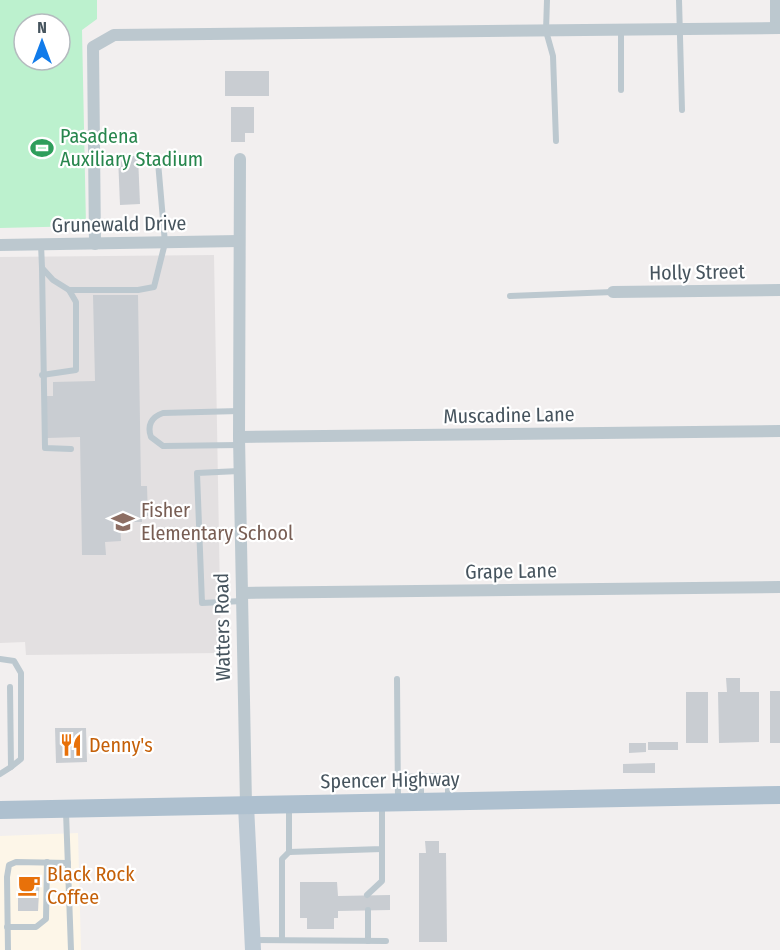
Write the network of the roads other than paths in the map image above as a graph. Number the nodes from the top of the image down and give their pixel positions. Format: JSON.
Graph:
{"nodes":[{"id":1,"x":547,"y":0,"type":"edge"},
{"id":2,"x":679,"y":0,"type":"edge"},
{"id":3,"x":776,"y":0,"type":"edge"},
{"id":4,"x":778,"y":28,"type":"edge"},
{"id":5,"x":621,"y":30,"type":"junction"},
{"id":6,"x":680,"y":30,"type":"junction"},
{"id":7,"x":546,"y":32,"type":"junction"},
{"id":8,"x":621,"y":90,"type":"dead end"},
{"id":9,"x":682,"y":110,"type":"dead end"},
{"id":10,"x":556,"y":141,"type":"dead end"},
{"id":11,"x":240,"y":159,"type":"dead end"},
{"id":12,"x":158,"y":162,"type":"dead end"},
{"id":13,"x":239,"y":241,"type":"junction"},
{"id":14,"x":94,"y":243,"type":"junction"},
{"id":15,"x":165,"y":243,"type":"junction"},
{"id":16,"x":41,"y":244,"type":"junction"},
{"id":17,"x":0,"y":245,"type":"edge"},
{"id":18,"x":42,"y":268,"type":"junction"},
{"id":19,"x":69,"y":290,"type":"junction"},
{"id":20,"x":780,"y":290,"type":"edge"},
{"id":21,"x":613,"y":292,"type":"joint"},
{"id":22,"x":510,"y":296,"type":"dead end"},
{"id":23,"x":42,"y":375,"type":"junction"},
{"id":24,"x":239,"y":411,"type":"junction"},
{"id":25,"x":780,"y":431,"type":"edge"},
{"id":26,"x":239,"y":441,"type":"junction"},
{"id":27,"x":71,"y":449,"type":"dead end"},
{"id":28,"x":240,"y":471,"type":"junction"},
{"id":29,"x":780,"y":588,"type":"edge"},
{"id":30,"x":242,"y":597,"type":"junction"},
{"id":31,"x":0,"y":659,"type":"edge"},
{"id":32,"x":397,"y":679,"type":"dead end"},
{"id":33,"x":10,"y":687,"type":"dead end"},
{"id":34,"x":11,"y":767,"type":"junction"},
{"id":35,"x":0,"y":774,"type":"edge"},
{"id":36,"x":398,"y":777,"type":"junction"},
{"id":37,"x":421,"y":777,"type":"junction"},
{"id":38,"x":780,"y":795,"type":"edge"},
{"id":39,"x":448,"y":801,"type":"junction"},
{"id":40,"x":390,"y":802,"type":"junction"},
{"id":41,"x":422,"y":802,"type":"junction"},
{"id":42,"x":289,"y":804,"type":"junction"},
{"id":43,"x":246,"y":805,"type":"junction"},
{"id":44,"x":66,"y":808,"type":"junction"},
{"id":45,"x":0,"y":810,"type":"edge"},
{"id":46,"x":382,"y":849,"type":"junction"},
{"id":47,"x":289,"y":852,"type":"junction"},
{"id":48,"x":47,"y":862,"type":"junction"},
{"id":49,"x":68,"y":863,"type":"junction"},
{"id":50,"x":367,"y":895,"type":"dead end"},
{"id":51,"x":368,"y":910,"type":"dead end"},
{"id":52,"x":7,"y":927,"type":"junction"},
{"id":53,"x":282,"y":940,"type":"junction"},
{"id":54,"x":368,"y":941,"type":"junction"},
{"id":55,"x":386,"y":941,"type":"dead end"},
{"id":56,"x":252,"y":945,"type":"edge"},
{"id":57,"x":8,"y":950,"type":"edge"},
{"id":58,"x":71,"y":950,"type":"edge"}],
"edges":[{"from":1,"to":7,"type":"lane"},
{"from":2,"to":6,"type":"lane"},
{"from":3,"to":4,"type":"street"},
{"from":4,"to":6,"type":"street"},
{"from":5,"to":6,"type":"street"},
{"from":5,"to":7,"type":"street"},
{"from":5,"to":8,"type":"lane"},
{"from":6,"to":9,"type":"lane"},
{"from":7,"to":10,"type":"lane"},
{"from":7,"to":14,"type":"street"},
{"from":11,"to":13,"type":"street","name":"Watters Road"},
{"from":12,"to":15,"type":"lane"},
{"from":13,"to":15,"type":"street","name":"Grunewald Drive"},
{"from":13,"to":24,"type":"street","name":"Watters Road"},
{"from":14,"to":15,"type":"street","name":"Grunewald Drive"},
{"from":14,"to":16,"type":"street","name":"Grunewald Drive"},
{"from":15,"to":19,"type":"lane"},
{"from":16,"to":17,"type":"street","name":"Grunewald Drive"},
{"from":16,"to":18,"type":"lane"},
{"from":18,"to":19,"type":"lane"},
{"from":18,"to":23,"type":"lane"},
{"from":19,"to":23,"type":"lane"},
{"from":20,"to":21,"type":"street","name":"Holly Street"},
{"from":21,"to":22,"type":"lane"},
{"from":23,"to":27,"type":"lane"},
{"from":24,"to":26,"type":"street","name":"Watters Road"},
{"from":24,"to":26,"type":"lane"},
{"from":25,"to":26,"type":"street","name":"Muscadine Lane"},
{"from":26,"to":28,"type":"street","name":"Watters Road"},
{"from":28,"to":30,"type":"street","name":"Watters Road"},
{"from":28,"to":30,"type":"lane"},
{"from":29,"to":30,"type":"street","name":"Grape Lane"},
{"from":30,"to":43,"type":"street","name":"Watters Road"},
{"from":31,"to":34,"type":"lane"},
{"from":32,"to":36,"type":"lane"},
{"from":33,"to":34,"type":"lane"},
{"from":34,"to":35,"type":"lane"},
{"from":36,"to":37,"type":"lane"},
{"from":36,"to":40,"type":"lane"},
{"from":37,"to":39,"type":"lane"},
{"from":37,"to":41,"type":"lane"},
{"from":38,"to":39,"type":"main road","name":"Spencer Highway"},
{"from":39,"to":41,"type":"main road","name":"Spencer Highway"},
{"from":40,"to":41,"type":"main road","name":"Spencer Highway"},
{"from":40,"to":42,"type":"main road","name":"Spencer Highway"},
{"from":40,"to":46,"type":"lane"},
{"from":42,"to":43,"type":"main road","name":"Spencer Highway"},
{"from":42,"to":47,"type":"lane"},
{"from":43,"to":44,"type":"main road","name":"Spencer Highway"},
{"from":43,"to":56,"type":"street","name":"Watters Road"},
{"from":44,"to":45,"type":"main road","name":"Spencer Highway"},
{"from":44,"to":49,"type":"lane"},
{"from":46,"to":47,"type":"lane"},
{"from":46,"to":50,"type":"lane"},
{"from":47,"to":53,"type":"lane"},
{"from":48,"to":49,"type":"lane"},
{"from":48,"to":52,"type":"lane"},
{"from":48,"to":52,"type":"lane"},
{"from":49,"to":58,"type":"lane"},
{"from":51,"to":54,"type":"lane"},
{"from":52,"to":57,"type":"lane"},
{"from":53,"to":54,"type":"lane"},
{"from":53,"to":56,"type":"lane"},
{"from":54,"to":55,"type":"lane"}]}
